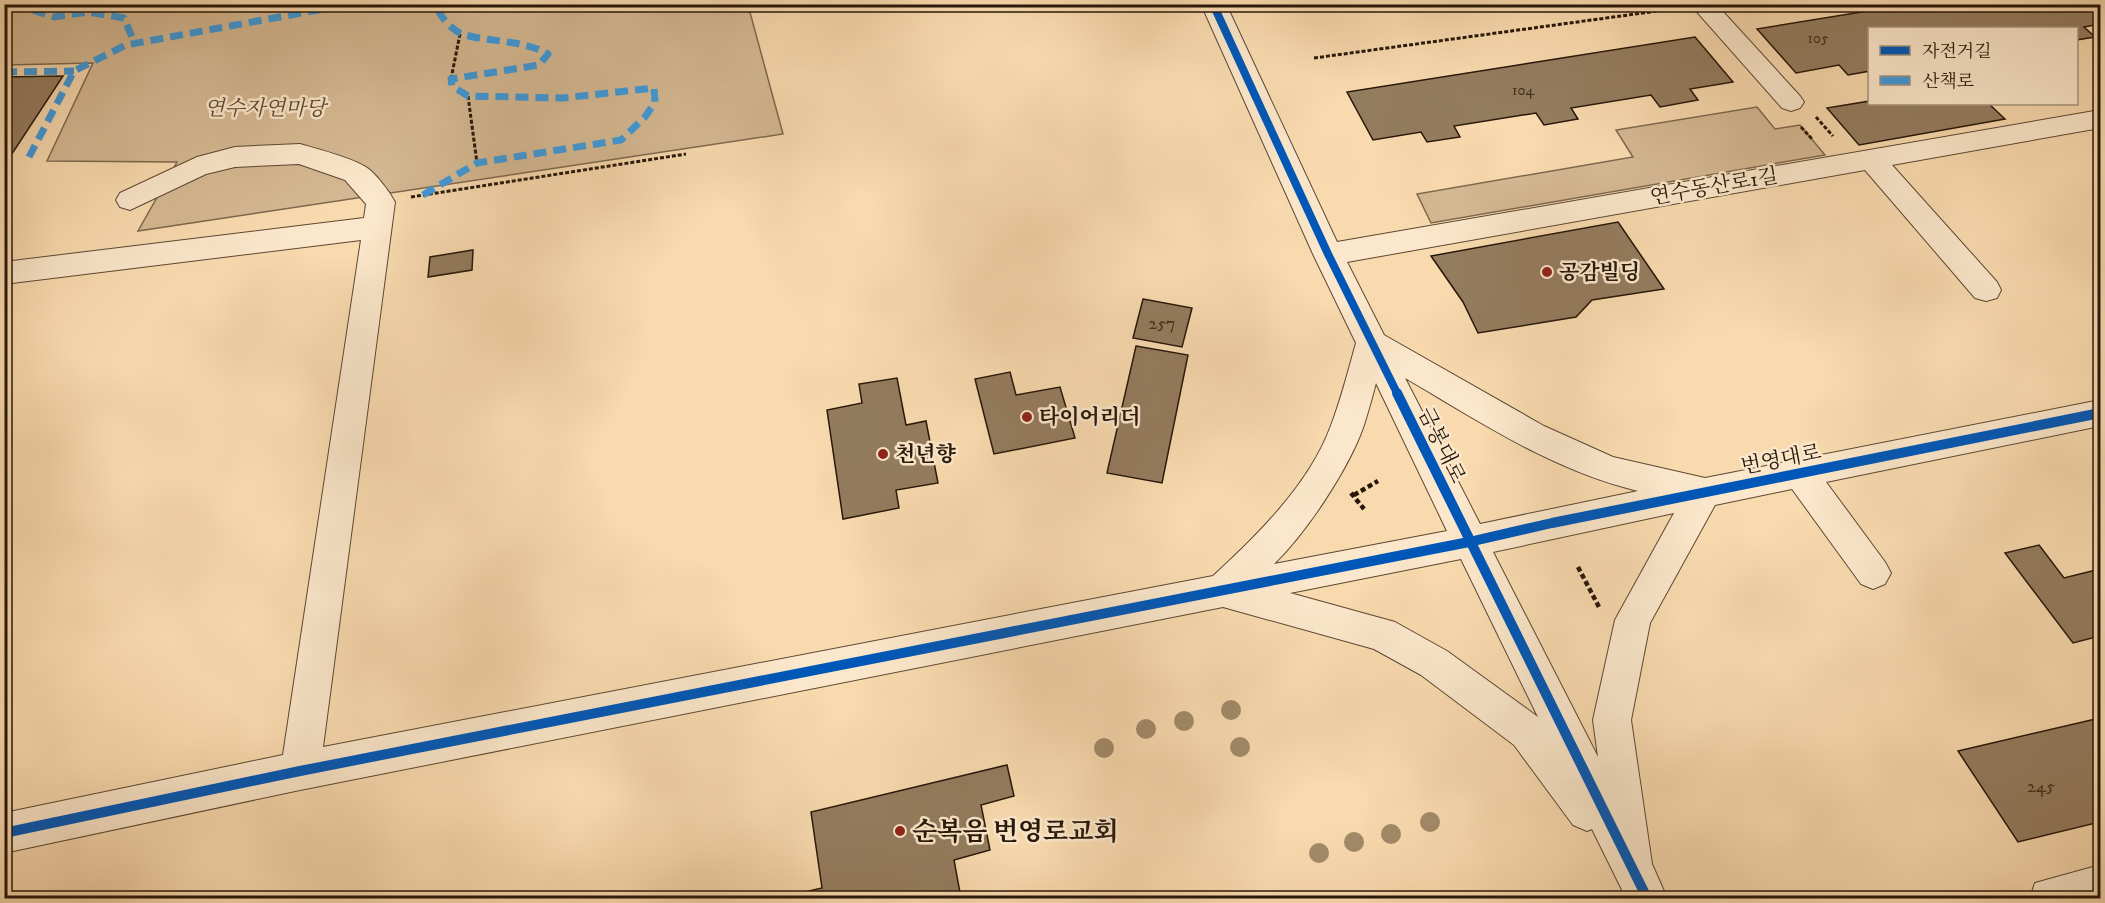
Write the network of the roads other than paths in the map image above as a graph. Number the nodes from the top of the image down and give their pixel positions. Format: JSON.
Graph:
{"nodes":[{"id":1,"x":1213,"y":4,"type":"edge"},
{"id":2,"x":1692,"y":6,"type":"edge"},
{"id":3,"x":1800,"y":106,"type":"road end"},
{"id":4,"x":2089,"y":121,"type":"edge"},
{"id":5,"x":2100,"y":146,"type":"edge"},
{"id":6,"x":1871,"y":159,"type":"junction"},
{"id":7,"x":130,"y":200,"type":"dead end"},
{"id":8,"x":377,"y":227,"type":"junction"},
{"id":9,"x":1328,"y":254,"type":"junction"},
{"id":10,"x":4,"y":273,"type":"edge"},
{"id":11,"x":1986,"y":290,"type":"dead end"},
{"id":12,"x":1372,"y":343,"type":"junction"},
{"id":13,"x":2100,"y":413,"type":"edge"},
{"id":14,"x":1800,"y":473,"type":"junction"},
{"id":15,"x":1704,"y":492,"type":"junction"},
{"id":16,"x":1469,"y":542,"type":"junction"},
{"id":17,"x":1873,"y":573,"type":"dead end"},
{"id":18,"x":1222,"y":591,"type":"junction"},
{"id":19,"x":300,"y":771,"type":"junction"},
{"id":20,"x":4,"y":833,"type":"edge"},
{"id":21,"x":1640,"y":884,"type":"edge"},
{"id":22,"x":2100,"y":885,"type":"edge"},
{"id":23,"x":2050,"y":898,"type":"edge"}],
"edges":[{"from":1,"to":9,"type":"street","name":"금봉대로"},
{"from":2,"to":3,"type":"street"},
{"from":4,"to":5,"type":"street"},
{"from":4,"to":6,"type":"street","name":"연수동산로1길"},
{"from":6,"to":9,"type":"street","name":"연수동산로1길"},
{"from":6,"to":11,"type":"street"},
{"from":7,"to":8,"type":"street"},
{"from":8,"to":10,"type":"street"},
{"from":8,"to":19,"type":"street"},
{"from":9,"to":12,"type":"street","name":"금봉대로"},
{"from":12,"to":15,"type":"street"},
{"from":12,"to":16,"type":"street","name":"금봉대로"},
{"from":12,"to":18,"type":"street"},
{"from":13,"to":14,"type":"street","name":"번영대로"},
{"from":14,"to":15,"type":"street","name":"번영대로"},
{"from":14,"to":17,"type":"street"},
{"from":15,"to":16,"type":"street","name":"번영대로"},
{"from":15,"to":21,"type":"street"},
{"from":16,"to":18,"type":"street","name":"번영대로"},
{"from":16,"to":21,"type":"street","name":"금봉대로"},
{"from":18,"to":19,"type":"street","name":"번영대로"},
{"from":18,"to":21,"type":"street"},
{"from":19,"to":20,"type":"street","name":"번영대로"},
{"from":22,"to":23,"type":"street"}]}
